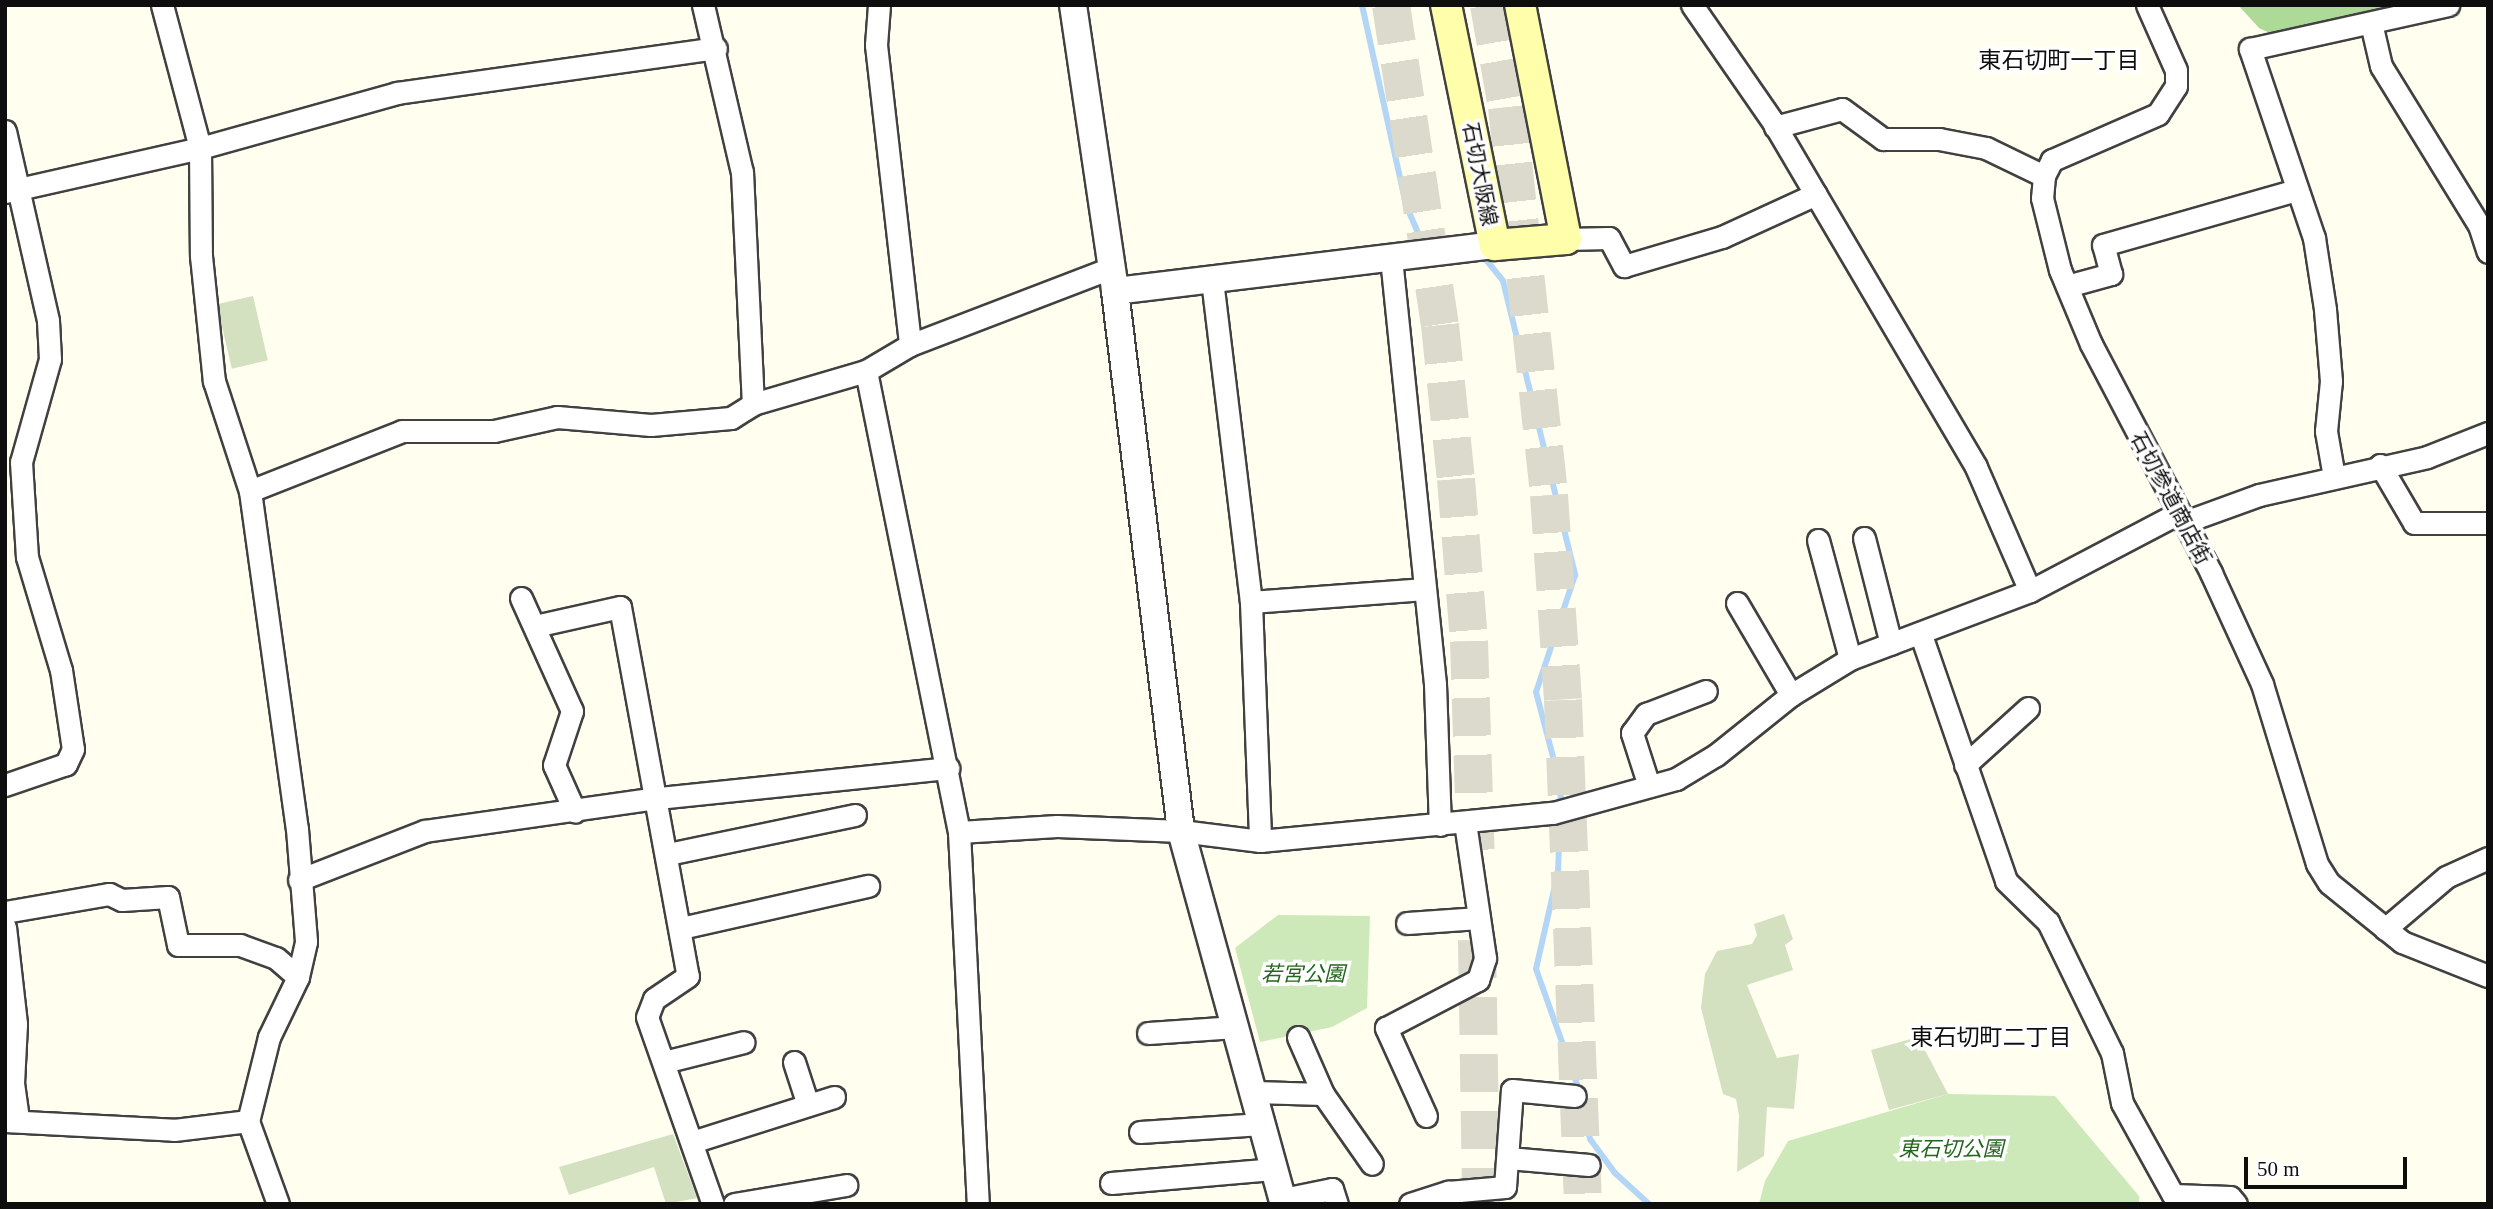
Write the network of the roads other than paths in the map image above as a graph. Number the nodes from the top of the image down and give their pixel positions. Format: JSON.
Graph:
{"nodes":[{"id":1,"x":162,"y":5,"type":"edge"},
{"id":2,"x":704,"y":5,"type":"edge"},
{"id":3,"x":879,"y":5,"type":"edge"},
{"id":4,"x":1073,"y":5,"type":"edge"},
{"id":5,"x":1446,"y":5,"type":"edge"},
{"id":6,"x":1520,"y":5,"type":"edge"},
{"id":7,"x":1692,"y":5,"type":"edge"},
{"id":8,"x":2147,"y":5,"type":"edge"},
{"id":9,"x":2448,"y":5,"type":"edge"},
{"id":10,"x":2371,"y":23,"type":"junction"},
{"id":11,"x":716,"y":48,"type":"junction"},
{"id":12,"x":1775,"y":127,"type":"junction"},
{"id":13,"x":5,"y":131,"type":"edge"},
{"id":14,"x":200,"y":148,"type":"junction"},
{"id":15,"x":2044,"y":176,"type":"junction"},
{"id":16,"x":12,"y":190,"type":"edge"},
{"id":17,"x":2296,"y":190,"type":"junction"},
{"id":18,"x":1816,"y":194,"type":"junction"},
{"id":19,"x":1566,"y":239,"type":"junction"},
{"id":20,"x":1495,"y":245,"type":"junction"},
{"id":21,"x":2488,"y":252,"type":"edge"},
{"id":22,"x":1391,"y":258,"type":"junction"},
{"id":23,"x":1113,"y":280,"type":"junction"},
{"id":24,"x":1212,"y":280,"type":"junction"},
{"id":25,"x":2067,"y":286,"type":"junction"},
{"id":26,"x":910,"y":345,"type":"junction"},
{"id":27,"x":866,"y":371,"type":"junction"},
{"id":28,"x":753,"y":404,"type":"junction"},
{"id":29,"x":2488,"y":433,"type":"edge"},
{"id":30,"x":13,"y":463,"type":"edge"},
{"id":31,"x":2380,"y":465,"type":"junction"},
{"id":32,"x":2334,"y":477,"type":"junction"},
{"id":33,"x":250,"y":491,"type":"junction"},
{"id":34,"x":2180,"y":519,"type":"junction"},
{"id":35,"x":2488,"y":523,"type":"edge"},
{"id":36,"x":1864,"y":538,"type":"dead end"},
{"id":37,"x":1818,"y":540,"type":"dead end"},
{"id":38,"x":1425,"y":589,"type":"junction"},
{"id":39,"x":2030,"y":591,"type":"junction"},
{"id":40,"x":521,"y":598,"type":"dead end"},
{"id":41,"x":1251,"y":603,"type":"junction"},
{"id":42,"x":1737,"y":603,"type":"dead end"},
{"id":43,"x":535,"y":626,"type":"junction"},
{"id":44,"x":1921,"y":635,"type":"junction"},
{"id":45,"x":1891,"y":644,"type":"junction"},
{"id":46,"x":1850,"y":659,"type":"junction"},
{"id":47,"x":1706,"y":691,"type":"dead end"},
{"id":48,"x":1791,"y":695,"type":"junction"},
{"id":49,"x":2028,"y":708,"type":"dead end"},
{"id":50,"x":1965,"y":765,"type":"junction"},
{"id":51,"x":948,"y":768,"type":"junction"},
{"id":52,"x":5,"y":785,"type":"edge"},
{"id":53,"x":1649,"y":786,"type":"junction"},
{"id":54,"x":658,"y":799,"type":"junction"},
{"id":55,"x":575,"y":812,"type":"junction"},
{"id":56,"x":855,"y":816,"type":"dead end"},
{"id":57,"x":1465,"y":822,"type":"junction"},
{"id":58,"x":1440,"y":825,"type":"junction"},
{"id":59,"x":1181,"y":831,"type":"junction"},
{"id":60,"x":959,"y":832,"type":"junction"},
{"id":61,"x":1260,"y":841,"type":"junction"},
{"id":62,"x":668,"y":854,"type":"junction"},
{"id":63,"x":2488,"y":858,"type":"edge"},
{"id":64,"x":299,"y":880,"type":"junction"},
{"id":65,"x":868,"y":886,"type":"dead end"},
{"id":66,"x":5,"y":912,"type":"edge"},
{"id":67,"x":1479,"y":918,"type":"junction"},
{"id":68,"x":1407,"y":923,"type":"dead end"},
{"id":69,"x":5,"y":927,"type":"edge"},
{"id":70,"x":681,"y":928,"type":"junction"},
{"id":71,"x":2385,"y":929,"type":"junction"},
{"id":72,"x":298,"y":976,"type":"junction"},
{"id":73,"x":2488,"y":976,"type":"edge"},
{"id":74,"x":1236,"y":1027,"type":"junction"},
{"id":75,"x":1148,"y":1032,"type":"dead end"},
{"id":76,"x":1298,"y":1037,"type":"dead end"},
{"id":77,"x":744,"y":1042,"type":"dead end"},
{"id":78,"x":664,"y":1062,"type":"junction"},
{"id":79,"x":794,"y":1062,"type":"dead end"},
{"id":80,"x":1254,"y":1092,"type":"junction"},
{"id":81,"x":1323,"y":1094,"type":"junction"},
{"id":82,"x":1575,"y":1096,"type":"dead end"},
{"id":83,"x":834,"y":1097,"type":"dead end"},
{"id":84,"x":808,"y":1105,"type":"junction"},
{"id":85,"x":1426,"y":1116,"type":"dead end"},
{"id":86,"x":12,"y":1120,"type":"edge"},
{"id":87,"x":248,"y":1121,"type":"junction"},
{"id":88,"x":1262,"y":1124,"type":"junction"},
{"id":89,"x":1140,"y":1132,"type":"dead end"},
{"id":90,"x":692,"y":1142,"type":"junction"},
{"id":91,"x":1508,"y":1158,"type":"junction"},
{"id":92,"x":1372,"y":1164,"type":"dead end"},
{"id":93,"x":1589,"y":1165,"type":"dead end"},
{"id":94,"x":1275,"y":1169,"type":"junction"},
{"id":95,"x":1111,"y":1183,"type":"dead end"},
{"id":96,"x":846,"y":1185,"type":"dead end"},
{"id":97,"x":1450,"y":1198,"type":"edge"},
{"id":98,"x":2169,"y":1199,"type":"edge"},
{"id":99,"x":1284,"y":1201,"type":"edge"},
{"id":100,"x":278,"y":1204,"type":"edge"},
{"id":101,"x":713,"y":1204,"type":"edge"},
{"id":102,"x":734,"y":1204,"type":"edge"},
{"id":103,"x":978,"y":1204,"type":"edge"},
{"id":104,"x":1337,"y":1204,"type":"edge"},
{"id":105,"x":1410,"y":1204,"type":"edge"},
{"id":106,"x":2236,"y":1204,"type":"edge"}],
"edges":[{"from":1,"to":14,"type":"street"},
{"from":2,"to":11,"type":"street"},
{"from":3,"to":26,"type":"street"},
{"from":4,"to":23,"type":"street"},
{"from":5,"to":20,"type":"main road","name":"石切大阪線"},
{"from":6,"to":19,"type":"main road"},
{"from":7,"to":12,"type":"street"},
{"from":8,"to":15,"type":"street"},
{"from":9,"to":10,"type":"street"},
{"from":10,"to":17,"type":"street"},
{"from":10,"to":21,"type":"street"},
{"from":11,"to":14,"type":"street"},
{"from":11,"to":28,"type":"street"},
{"from":12,"to":15,"type":"street"},
{"from":12,"to":18,"type":"street"},
{"from":13,"to":16,"type":"street"},
{"from":14,"to":16,"type":"street"},
{"from":14,"to":33,"type":"street"},
{"from":15,"to":25,"type":"street","name":"石切参道商店街"},
{"from":16,"to":30,"type":"street"},
{"from":17,"to":25,"type":"street"},
{"from":17,"to":32,"type":"street"},
{"from":18,"to":19,"type":"street"},
{"from":18,"to":39,"type":"street"},
{"from":19,"to":20,"type":"main road","name":"石切大阪線"},
{"from":20,"to":22,"type":"street"},
{"from":22,"to":24,"type":"street"},
{"from":22,"to":38,"type":"street"},
{"from":23,"to":24,"type":"street"},
{"from":23,"to":26,"type":"street"},
{"from":23,"to":59,"type":"street"},
{"from":24,"to":41,"type":"street"},
{"from":25,"to":34,"type":"street","name":"石切参道商店街"},
{"from":26,"to":27,"type":"street"},
{"from":27,"to":28,"type":"street"},
{"from":27,"to":51,"type":"street"},
{"from":28,"to":33,"type":"street"},
{"from":29,"to":31,"type":"street"},
{"from":30,"to":52,"type":"street"},
{"from":31,"to":32,"type":"street"},
{"from":31,"to":35,"type":"street"},
{"from":32,"to":34,"type":"street"},
{"from":33,"to":64,"type":"street"},
{"from":34,"to":39,"type":"street"},
{"from":34,"to":71,"type":"street","name":"石切参道商店街"},
{"from":36,"to":45,"type":"street"},
{"from":37,"to":46,"type":"street"},
{"from":38,"to":41,"type":"street"},
{"from":38,"to":58,"type":"street"},
{"from":39,"to":44,"type":"street"},
{"from":40,"to":43,"type":"street"},
{"from":41,"to":61,"type":"street"},
{"from":42,"to":48,"type":"street"},
{"from":43,"to":54,"type":"street"},
{"from":43,"to":55,"type":"street"},
{"from":44,"to":45,"type":"street"},
{"from":44,"to":50,"type":"street"},
{"from":45,"to":46,"type":"street"},
{"from":46,"to":48,"type":"street"},
{"from":47,"to":53,"type":"street"},
{"from":48,"to":53,"type":"street"},
{"from":49,"to":50,"type":"street"},
{"from":50,"to":98,"type":"street"},
{"from":51,"to":54,"type":"street"},
{"from":51,"to":60,"type":"street"},
{"from":53,"to":57,"type":"street"},
{"from":54,"to":55,"type":"street"},
{"from":54,"to":62,"type":"street"},
{"from":55,"to":64,"type":"street"},
{"from":56,"to":62,"type":"street"},
{"from":57,"to":58,"type":"street"},
{"from":57,"to":67,"type":"street"},
{"from":58,"to":61,"type":"street"},
{"from":59,"to":60,"type":"street"},
{"from":59,"to":61,"type":"street"},
{"from":59,"to":74,"type":"street"},
{"from":60,"to":103,"type":"street"},
{"from":62,"to":70,"type":"street"},
{"from":63,"to":71,"type":"street"},
{"from":64,"to":72,"type":"street"},
{"from":65,"to":70,"type":"street"},
{"from":66,"to":72,"type":"street"},
{"from":67,"to":68,"type":"street"},
{"from":67,"to":85,"type":"street"},
{"from":69,"to":86,"type":"street"},
{"from":70,"to":78,"type":"street"},
{"from":71,"to":73,"type":"street","name":"石切参道商店街"},
{"from":72,"to":87,"type":"street"},
{"from":74,"to":75,"type":"street"},
{"from":74,"to":80,"type":"street"},
{"from":76,"to":81,"type":"street"},
{"from":77,"to":78,"type":"street"},
{"from":78,"to":90,"type":"street"},
{"from":79,"to":84,"type":"street"},
{"from":80,"to":81,"type":"street"},
{"from":80,"to":88,"type":"street"},
{"from":81,"to":92,"type":"street"},
{"from":82,"to":91,"type":"street"},
{"from":83,"to":84,"type":"street"},
{"from":84,"to":90,"type":"street"},
{"from":86,"to":87,"type":"street"},
{"from":87,"to":100,"type":"street"},
{"from":88,"to":89,"type":"street"},
{"from":88,"to":94,"type":"street"},
{"from":90,"to":101,"type":"street"},
{"from":91,"to":93,"type":"street"},
{"from":91,"to":97,"type":"street"},
{"from":94,"to":95,"type":"street"},
{"from":94,"to":99,"type":"street"},
{"from":96,"to":102,"type":"street"},
{"from":97,"to":105,"type":"street"},
{"from":98,"to":106,"type":"street"},
{"from":99,"to":104,"type":"street"}]}
